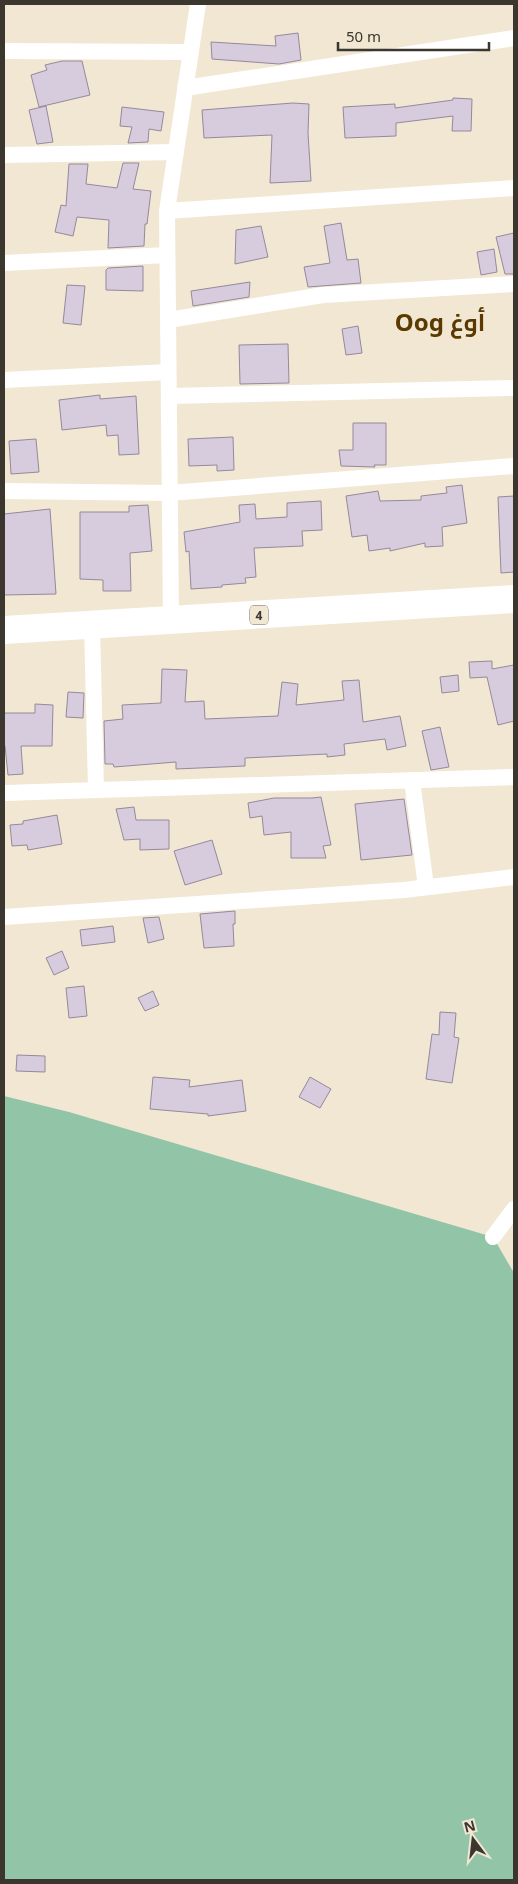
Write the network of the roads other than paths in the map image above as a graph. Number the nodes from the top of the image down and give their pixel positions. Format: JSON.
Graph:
{"nodes":[{"id":1,"x":198,"y":4,"type":"edge"},
{"id":2,"x":514,"y":38,"type":"edge"},
{"id":3,"x":4,"y":51,"type":"edge"},
{"id":4,"x":191,"y":52,"type":"junction"},
{"id":5,"x":185,"y":88,"type":"junction"},
{"id":6,"x":176,"y":152,"type":"junction"},
{"id":7,"x":4,"y":155,"type":"edge"},
{"id":8,"x":514,"y":188,"type":"edge"},
{"id":9,"x":167,"y":212,"type":"junction"},
{"id":10,"x":167,"y":255,"type":"junction"},
{"id":11,"x":4,"y":263,"type":"edge"},
{"id":12,"x":514,"y":284,"type":"edge"},
{"id":13,"x":168,"y":320,"type":"junction"},
{"id":14,"x":168,"y":372,"type":"junction"},
{"id":15,"x":4,"y":380,"type":"edge"},
{"id":16,"x":514,"y":388,"type":"edge"},
{"id":17,"x":168,"y":396,"type":"junction"},
{"id":18,"x":514,"y":466,"type":"edge"},
{"id":19,"x":4,"y":491,"type":"edge"},
{"id":20,"x":169,"y":493,"type":"junction"},
{"id":21,"x":514,"y":599,"type":"edge"},
{"id":22,"x":171,"y":620,"type":"junction"},
{"id":23,"x":92,"y":625,"type":"junction"},
{"id":24,"x":4,"y":630,"type":"edge"},
{"id":25,"x":514,"y":777,"type":"edge"},
{"id":26,"x":412,"y":780,"type":"junction"},
{"id":27,"x":96,"y":790,"type":"junction"},
{"id":28,"x":4,"y":793,"type":"edge"},
{"id":29,"x":514,"y":877,"type":"edge"},
{"id":30,"x":426,"y":887,"type":"junction"},
{"id":31,"x":4,"y":917,"type":"edge"},
{"id":32,"x":514,"y":1209,"type":"edge"},
{"id":33,"x":493,"y":1237,"type":"dead end"}],
"edges":[{"from":1,"to":4,"type":"street"},
{"from":2,"to":5,"type":"street"},
{"from":3,"to":4,"type":"street"},
{"from":4,"to":5,"type":"street"},
{"from":5,"to":6,"type":"street"},
{"from":6,"to":7,"type":"street"},
{"from":6,"to":9,"type":"street"},
{"from":8,"to":9,"type":"street"},
{"from":9,"to":10,"type":"street"},
{"from":10,"to":11,"type":"street"},
{"from":10,"to":13,"type":"street"},
{"from":12,"to":13,"type":"street"},
{"from":13,"to":14,"type":"street"},
{"from":14,"to":15,"type":"street"},
{"from":14,"to":17,"type":"street"},
{"from":16,"to":17,"type":"street"},
{"from":17,"to":20,"type":"street"},
{"from":18,"to":20,"type":"street"},
{"from":19,"to":20,"type":"street"},
{"from":20,"to":22,"type":"street"},
{"from":21,"to":22,"type":"highway","number":"4"},
{"from":22,"to":23,"type":"highway","number":"4"},
{"from":23,"to":24,"type":"highway","number":"4"},
{"from":23,"to":27,"type":"street"},
{"from":25,"to":26,"type":"street"},
{"from":26,"to":27,"type":"street"},
{"from":26,"to":30,"type":"street"},
{"from":27,"to":28,"type":"street"},
{"from":29,"to":30,"type":"street"},
{"from":30,"to":31,"type":"street"},
{"from":32,"to":33,"type":"street"}]}
